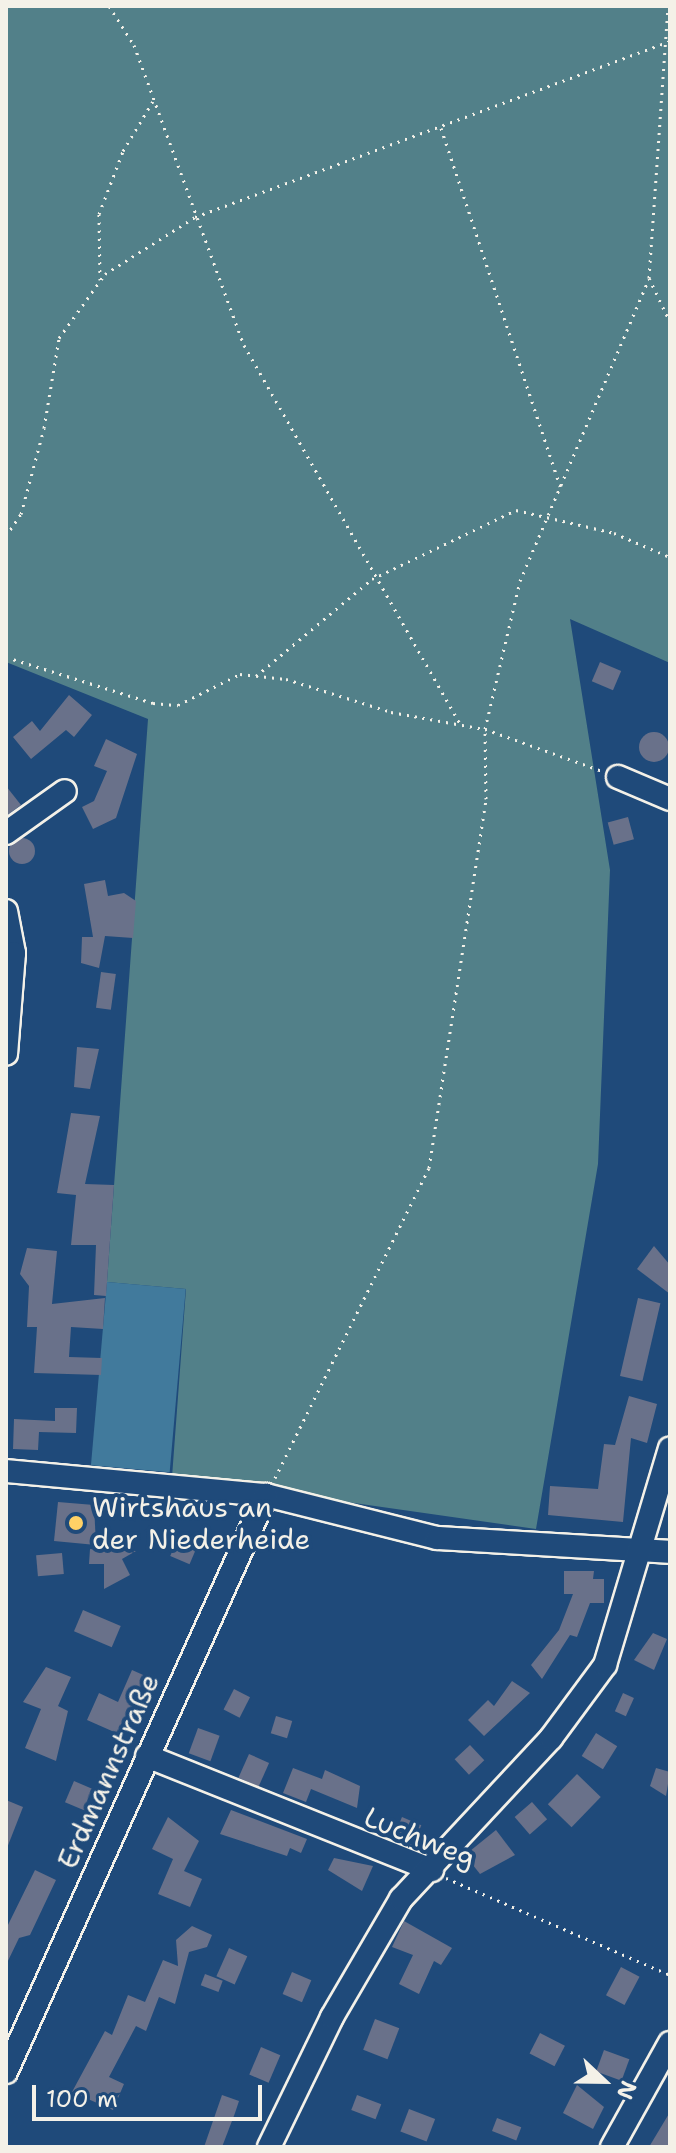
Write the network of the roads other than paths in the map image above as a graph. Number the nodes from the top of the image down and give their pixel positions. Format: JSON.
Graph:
{"nodes":[{"id":1,"x":618,"y":777,"type":"road end"},
{"id":2,"x":65,"y":791,"type":"dead end"},
{"id":3,"x":670,"y":799,"type":"edge"},
{"id":4,"x":6,"y":833,"type":"edge"},
{"id":5,"x":6,"y":911,"type":"edge"},
{"id":6,"x":6,"y":1054,"type":"edge"},
{"id":7,"x":670,"y":1449,"type":"edge"},
{"id":8,"x":6,"y":1471,"type":"edge"},
{"id":9,"x":266,"y":1495,"type":"junction"},
{"id":10,"x":639,"y":1550,"type":"junction"},
{"id":11,"x":670,"y":1552,"type":"edge"},
{"id":12,"x":147,"y":1756,"type":"junction"},
{"id":13,"x":432,"y":1870,"type":"junction"},
{"id":14,"x":14,"y":2036,"type":"edge"},
{"id":15,"x":670,"y":2043,"type":"edge"},
{"id":16,"x":6,"y":2072,"type":"edge"},
{"id":17,"x":269,"y":2147,"type":"edge"},
{"id":18,"x":612,"y":2147,"type":"edge"}],
"edges":[{"from":1,"to":3,"type":"street"},
{"from":2,"to":4,"type":"street"},
{"from":5,"to":6,"type":"street"},
{"from":7,"to":10,"type":"street"},
{"from":8,"to":9,"type":"street"},
{"from":9,"to":10,"type":"street"},
{"from":9,"to":12,"type":"street","name":"Erdmannstraße"},
{"from":10,"to":11,"type":"street"},
{"from":10,"to":13,"type":"street"},
{"from":12,"to":13,"type":"street","name":"Luchweg"},
{"from":12,"to":14,"type":"street","name":"Erdmannstraße"},
{"from":13,"to":17,"type":"street"},
{"from":14,"to":16,"type":"street","name":"Erdmannstraße"},
{"from":15,"to":18,"type":"street"}]}
